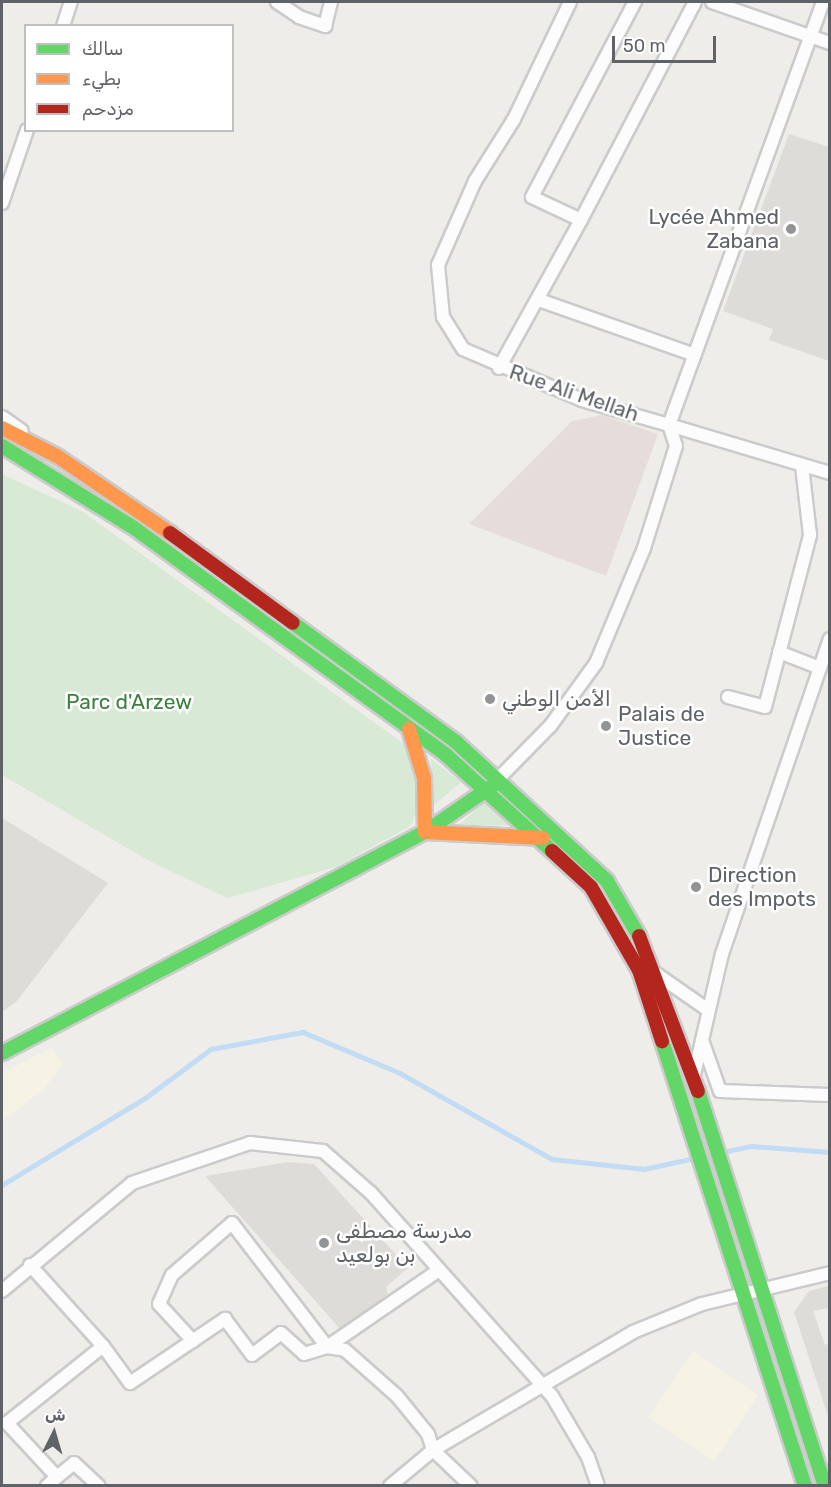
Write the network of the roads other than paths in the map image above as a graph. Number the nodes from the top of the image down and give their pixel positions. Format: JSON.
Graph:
{"nodes":[{"id":1,"x":71,"y":2,"type":"edge"},
{"id":2,"x":277,"y":2,"type":"edge"},
{"id":3,"x":331,"y":2,"type":"edge"},
{"id":4,"x":570,"y":2,"type":"edge"},
{"id":5,"x":635,"y":2,"type":"edge"},
{"id":6,"x":695,"y":2,"type":"edge"},
{"id":7,"x":712,"y":2,"type":"edge"},
{"id":8,"x":823,"y":2,"type":"edge"},
{"id":9,"x":64,"y":24,"type":"edge"},
{"id":10,"x":808,"y":36,"type":"junction"},
{"id":11,"x":830,"y":43,"type":"edge"},
{"id":12,"x":26,"y":132,"type":"edge"},
{"id":13,"x":2,"y":203,"type":"edge"},
{"id":14,"x":581,"y":220,"type":"junction"},
{"id":15,"x":539,"y":300,"type":"junction"},
{"id":16,"x":695,"y":355,"type":"junction"},
{"id":17,"x":499,"y":368,"type":"junction"},
{"id":18,"x":2,"y":417,"type":"edge"},
{"id":19,"x":669,"y":424,"type":"junction"},
{"id":20,"x":2,"y":428,"type":"edge"},
{"id":21,"x":2,"y":446,"type":"edge"},
{"id":22,"x":57,"y":456,"type":"junction"},
{"id":23,"x":802,"y":466,"type":"junction"},
{"id":24,"x":830,"y":473,"type":"edge"},
{"id":25,"x":830,"y":639,"type":"edge"},
{"id":26,"x":779,"y":652,"type":"junction"},
{"id":27,"x":820,"y":668,"type":"junction"},
{"id":28,"x":728,"y":697,"type":"dead end"},
{"id":29,"x":408,"y":728,"type":"junction"},
{"id":30,"x":499,"y":778,"type":"junction"},
{"id":31,"x":490,"y":791,"type":"junction"},
{"id":32,"x":425,"y":832,"type":"junction"},
{"id":33,"x":543,"y":838,"type":"junction"},
{"id":34,"x":655,"y":973,"type":"junction"},
{"id":35,"x":708,"y":1010,"type":"junction"},
{"id":36,"x":702,"y":1039,"type":"junction"},
{"id":37,"x":2,"y":1053,"type":"edge"},
{"id":38,"x":694,"y":1077,"type":"junction"},
{"id":39,"x":830,"y":1095,"type":"edge"},
{"id":40,"x":30,"y":1266,"type":"junction"},
{"id":41,"x":436,"y":1272,"type":"junction"},
{"id":42,"x":830,"y":1273,"type":"edge"},
{"id":43,"x":760,"y":1288,"type":"junction"},
{"id":44,"x":2,"y":1291,"type":"edge"},
{"id":45,"x":742,"y":1293,"type":"junction"},
{"id":46,"x":193,"y":1341,"type":"junction"},
{"id":47,"x":103,"y":1346,"type":"junction"},
{"id":48,"x":327,"y":1347,"type":"junction"},
{"id":49,"x":540,"y":1384,"type":"junction"},
{"id":50,"x":433,"y":1450,"type":"junction"},
{"id":51,"x":57,"y":1477,"type":"junction"},
{"id":52,"x":47,"y":1485,"type":"edge"},
{"id":53,"x":99,"y":1485,"type":"edge"},
{"id":54,"x":390,"y":1485,"type":"edge"},
{"id":55,"x":471,"y":1485,"type":"edge"},
{"id":56,"x":598,"y":1485,"type":"edge"},
{"id":57,"x":805,"y":1485,"type":"edge"},
{"id":58,"x":825,"y":1485,"type":"edge"}],
"edges":[{"from":1,"to":9,"type":"street"},
{"from":2,"to":3,"type":"street"},
{"from":4,"to":17,"type":"street","name":"Rue Ali Mellah"},
{"from":5,"to":14,"type":"street"},
{"from":6,"to":14,"type":"street"},
{"from":7,"to":10,"type":"street"},
{"from":8,"to":10,"type":"street"},
{"from":10,"to":11,"type":"street"},
{"from":10,"to":16,"type":"street"},
{"from":12,"to":13,"type":"street"},
{"from":14,"to":15,"type":"street"},
{"from":15,"to":16,"type":"street"},
{"from":15,"to":17,"type":"street"},
{"from":16,"to":19,"type":"street"},
{"from":17,"to":19,"type":"street","name":"Rue Ali Mellah"},
{"from":18,"to":22,"type":"street"},
{"from":19,"to":23,"type":"street","name":"Rue Ali Mellah"},
{"from":19,"to":30,"type":"street"},
{"from":20,"to":22,"type":"main road"},
{"from":21,"to":29,"type":"main road"},
{"from":22,"to":30,"type":"main road"},
{"from":23,"to":24,"type":"street","name":"Rue Ali Mellah"},
{"from":23,"to":26,"type":"street"},
{"from":25,"to":27,"type":"street"},
{"from":26,"to":27,"type":"street"},
{"from":26,"to":28,"type":"street"},
{"from":27,"to":35,"type":"street"},
{"from":29,"to":31,"type":"main road"},
{"from":29,"to":32,"type":"main road"},
{"from":30,"to":31,"type":"main road"},
{"from":30,"to":34,"type":"main road"},
{"from":31,"to":32,"type":"main road"},
{"from":31,"to":33,"type":"main road"},
{"from":32,"to":33,"type":"main road"},
{"from":32,"to":37,"type":"main road"},
{"from":33,"to":45,"type":"main road"},
{"from":34,"to":35,"type":"street"},
{"from":34,"to":38,"type":"main road"},
{"from":35,"to":36,"type":"street"},
{"from":36,"to":38,"type":"street"},
{"from":36,"to":39,"type":"street"},
{"from":38,"to":43,"type":"main road"},
{"from":40,"to":41,"type":"street"},
{"from":40,"to":44,"type":"street"},
{"from":40,"to":47,"type":"street"},
{"from":41,"to":48,"type":"street"},
{"from":41,"to":49,"type":"street"},
{"from":42,"to":43,"type":"street"},
{"from":43,"to":45,"type":"street"},
{"from":43,"to":58,"type":"main road"},
{"from":45,"to":49,"type":"street"},
{"from":45,"to":57,"type":"main road"},
{"from":46,"to":47,"type":"street"},
{"from":46,"to":48,"type":"street"},
{"from":46,"to":48,"type":"street"},
{"from":47,"to":51,"type":"street"},
{"from":48,"to":50,"type":"street"},
{"from":49,"to":50,"type":"street"},
{"from":49,"to":56,"type":"street"},
{"from":50,"to":54,"type":"street"},
{"from":50,"to":55,"type":"street"},
{"from":51,"to":52,"type":"street"},
{"from":51,"to":53,"type":"street"}]}
